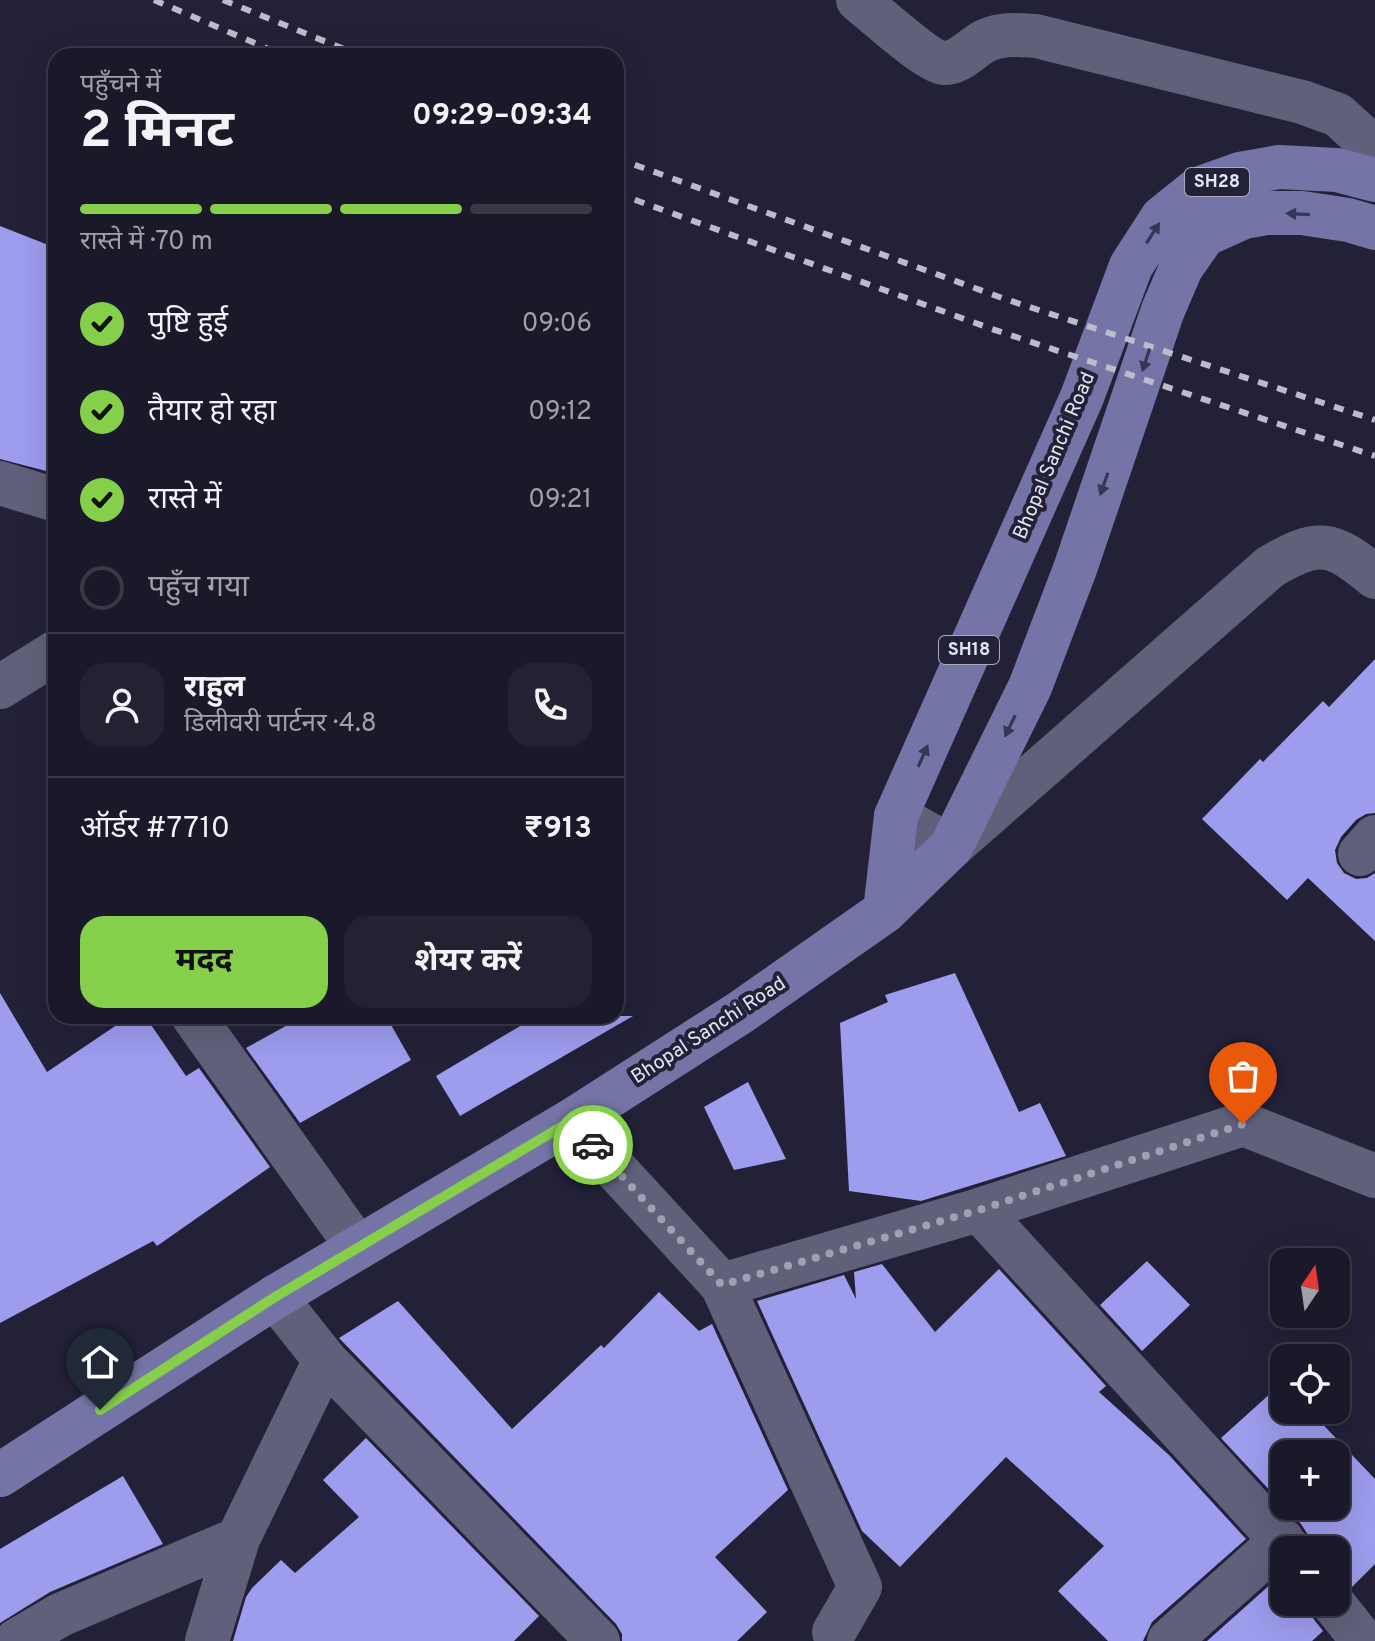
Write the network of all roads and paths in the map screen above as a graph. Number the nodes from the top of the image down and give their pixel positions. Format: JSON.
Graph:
{"nodes":[{"id":1,"x":858,"y":0,"type":"edge"},
{"id":2,"x":1375,"y":149,"type":"edge"},
{"id":3,"x":1375,"y":180,"type":"edge"},
{"id":4,"x":1375,"y":228,"type":"edge"},
{"id":5,"x":1082,"y":397,"type":"joint"},
{"id":6,"x":0,"y":483,"type":"edge"},
{"id":7,"x":48,"y":488,"type":"edge"},
{"id":8,"x":1375,"y":577,"type":"edge"},
{"id":9,"x":48,"y":657,"type":"edge"},
{"id":10,"x":0,"y":687,"type":"edge"},
{"id":11,"x":896,"y":816,"type":"junction"},
{"id":12,"x":951,"y":847,"type":"junction"},
{"id":13,"x":885,"y":911,"type":"junction"},
{"id":14,"x":199,"y":1024,"type":"edge"},
{"id":15,"x":571,"y":1121,"type":"junction"},
{"id":16,"x":1375,"y":1176,"type":"edge"},
{"id":17,"x":979,"y":1210,"type":"junction"},
{"id":18,"x":358,"y":1248,"type":"junction"},
{"id":19,"x":722,"y":1285,"type":"junction"},
{"id":20,"x":275,"y":1297,"type":"junction"},
{"id":21,"x":325,"y":1360,"type":"junction"},
{"id":22,"x":0,"y":1475,"type":"edge"},
{"id":23,"x":1278,"y":1536,"type":"edge"},
{"id":24,"x":238,"y":1539,"type":"junction"},
{"id":25,"x":1270,"y":1558,"type":"edge"},
{"id":26,"x":1343,"y":1616,"type":"edge"},
{"id":27,"x":54,"y":1628,"type":"edge"},
{"id":28,"x":834,"y":1632,"type":"dead end"},
{"id":29,"x":16,"y":1641,"type":"edge"},
{"id":30,"x":207,"y":1641,"type":"edge"},
{"id":31,"x":598,"y":1641,"type":"edge"},
{"id":32,"x":1169,"y":1641,"type":"edge"},
{"id":33,"x":1363,"y":1641,"type":"edge"}],
"edges":[{"from":1,"to":2,"type":"street"},
{"from":5,"to":3,"type":"main road","name":"Bhopal Sanchi Road","number":"SH28","one_way":true},
{"from":4,"to":12,"type":"main road","name":"Bhopal Sanchi Road","one_way":true},
{"from":11,"to":5,"type":"main road","name":"Bhopal Sanchi Road","number":"SH18","one_way":true},
{"from":6,"to":7,"type":"street"},
{"from":8,"to":12,"type":"street"},
{"from":9,"to":10,"type":"street"},
{"from":11,"to":12,"type":"street"},
{"from":11,"to":13,"type":"main road","name":"Bhopal Sanchi Road","number":"SH18"},
{"from":12,"to":13,"type":"main road","name":"Bhopal Sanchi Road"},
{"from":13,"to":15,"type":"main road","name":"Bhopal Sanchi Road"},
{"from":14,"to":18,"type":"street"},
{"from":15,"to":18,"type":"main road","name":"Bhopal Sanchi Road"},
{"from":15,"to":19,"type":"street"},
{"from":16,"to":17,"type":"street"},
{"from":17,"to":19,"type":"street"},
{"from":17,"to":23,"type":"street"},
{"from":18,"to":20,"type":"main road","name":"Bhopal Sanchi Road"},
{"from":19,"to":28,"type":"street"},
{"from":20,"to":21,"type":"street"},
{"from":20,"to":22,"type":"main road","name":"Bhopal Sanchi Road"},
{"from":21,"to":24,"type":"street"},
{"from":21,"to":31,"type":"street"},
{"from":24,"to":27,"type":"street"},
{"from":24,"to":30,"type":"street"},
{"from":25,"to":32,"type":"street"},
{"from":26,"to":33,"type":"street"},
{"from":27,"to":29,"type":"street"}]}
